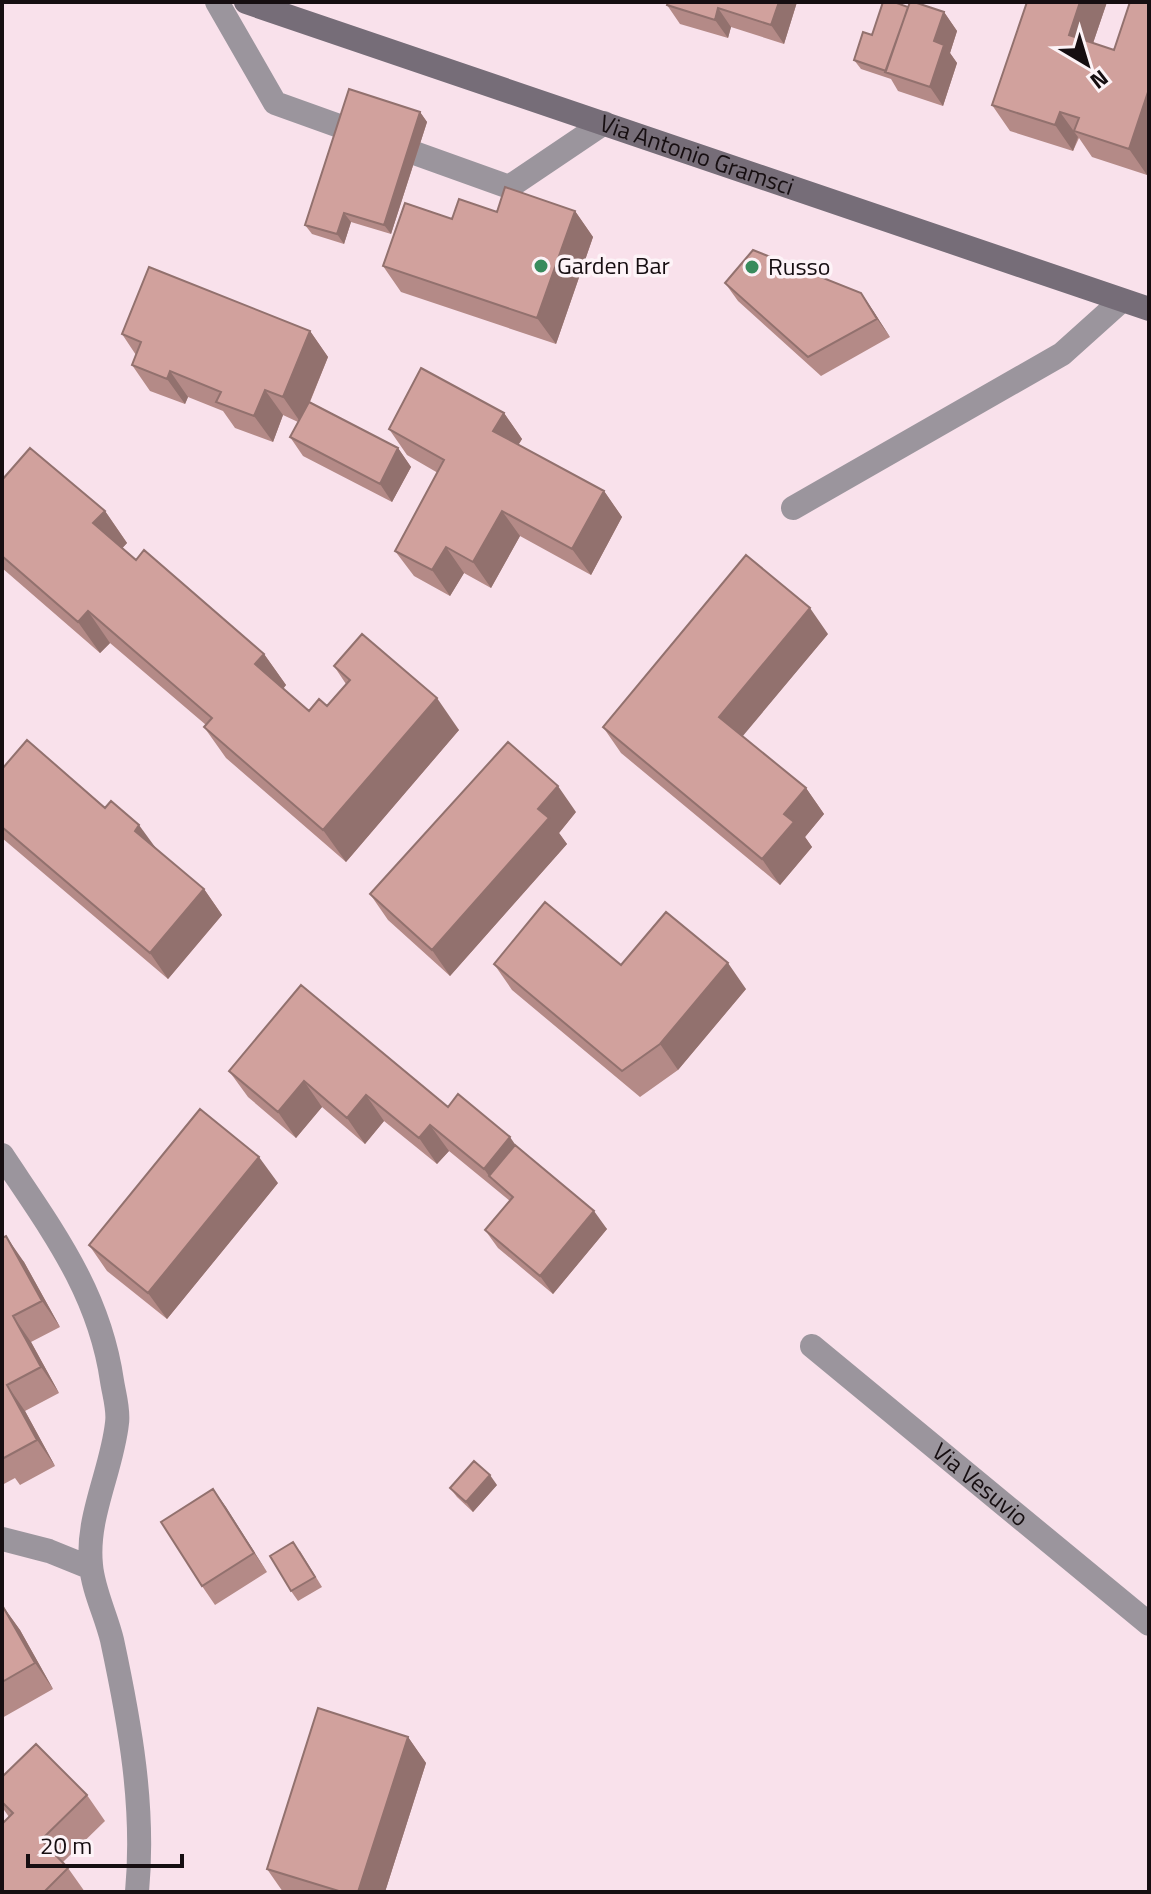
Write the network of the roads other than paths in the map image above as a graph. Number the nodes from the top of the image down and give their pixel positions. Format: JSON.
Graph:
{"nodes":[{"id":1,"x":217,"y":2,"type":"edge"},
{"id":2,"x":246,"y":2,"type":"edge"},
{"id":3,"x":604,"y":123,"type":"junction"},
{"id":4,"x":1121,"y":301,"type":"junction"},
{"id":5,"x":1149,"y":309,"type":"edge"},
{"id":6,"x":793,"y":508,"type":"dead end"},
{"id":7,"x":2,"y":1155,"type":"edge"},
{"id":8,"x":812,"y":1346,"type":"dead end"},
{"id":9,"x":2,"y":1539,"type":"edge"},
{"id":10,"x":91,"y":1568,"type":"junction"},
{"id":11,"x":1149,"y":1624,"type":"edge"},
{"id":12,"x":137,"y":1892,"type":"edge"}],
"edges":[{"from":1,"to":3,"type":"street"},
{"from":2,"to":3,"type":"main road","name":"Via Antonio Gramsci"},
{"from":3,"to":4,"type":"main road","name":"Via Antonio Gramsci"},
{"from":4,"to":5,"type":"main road","name":"Via Antonio Gramsci"},
{"from":4,"to":6,"type":"street"},
{"from":7,"to":10,"type":"street"},
{"from":8,"to":11,"type":"street","name":"Via Vesuvio"},
{"from":9,"to":10,"type":"street"},
{"from":10,"to":12,"type":"street"}]}
